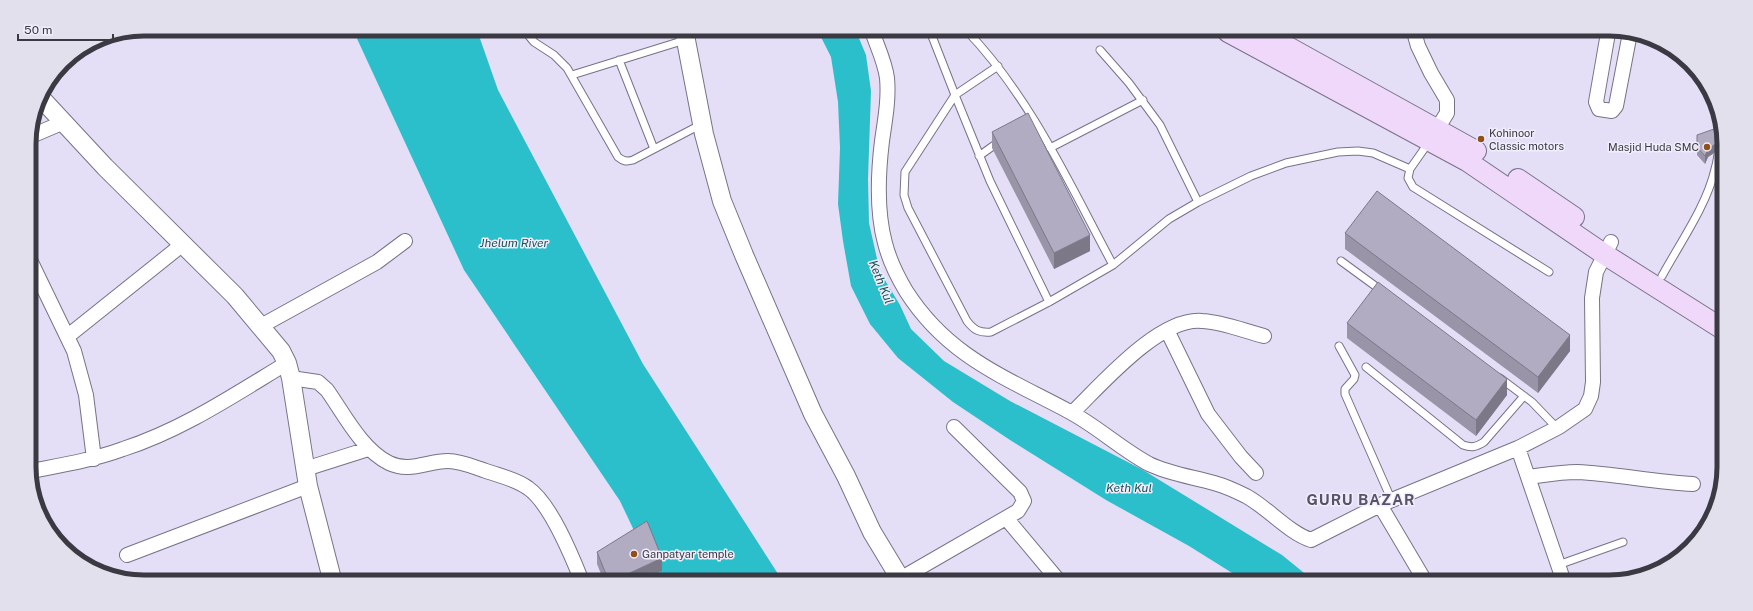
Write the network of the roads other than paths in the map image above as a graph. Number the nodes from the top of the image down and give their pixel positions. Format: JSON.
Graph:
{"nodes":[{"id":1,"x":529,"y":36,"type":"edge"},
{"id":2,"x":682,"y":36,"type":"edge"},
{"id":3,"x":685,"y":36,"type":"edge"},
{"id":4,"x":874,"y":36,"type":"edge"},
{"id":5,"x":932,"y":36,"type":"edge"},
{"id":6,"x":971,"y":36,"type":"edge"},
{"id":7,"x":1236,"y":36,"type":"edge"},
{"id":8,"x":1268,"y":36,"type":"edge"},
{"id":9,"x":1415,"y":36,"type":"edge"},
{"id":10,"x":1607,"y":36,"type":"edge"},
{"id":11,"x":1629,"y":38,"type":"edge"},
{"id":12,"x":1100,"y":50,"type":"dead end"},
{"id":13,"x":619,"y":60,"type":"junction"},
{"id":14,"x":998,"y":66,"type":"junction"},
{"id":15,"x":572,"y":75,"type":"junction"},
{"id":16,"x":955,"y":95,"type":"junction"},
{"id":17,"x":1143,"y":100,"type":"junction"},
{"id":18,"x":45,"y":102,"type":"edge"},
{"id":19,"x":64,"y":122,"type":"junction"},
{"id":20,"x":702,"y":124,"type":"junction"},
{"id":21,"x":36,"y":134,"type":"edge"},
{"id":22,"x":1009,"y":134,"type":"edge"},
{"id":23,"x":1434,"y":135,"type":"junction"},
{"id":24,"x":1050,"y":148,"type":"junction"},
{"id":25,"x":654,"y":149,"type":"junction"},
{"id":26,"x":979,"y":156,"type":"junction"},
{"id":27,"x":1717,"y":158,"type":"edge"},
{"id":28,"x":1410,"y":169,"type":"junction"},
{"id":29,"x":1198,"y":202,"type":"junction"},
{"id":30,"x":405,"y":241,"type":"dead end"},
{"id":31,"x":183,"y":244,"type":"junction"},
{"id":32,"x":1607,"y":248,"type":"junction"},
{"id":33,"x":1341,"y":261,"type":"dead end"},
{"id":34,"x":1113,"y":265,"type":"junction"},
{"id":35,"x":36,"y":272,"type":"edge"},
{"id":36,"x":1549,"y":272,"type":"dead end"},
{"id":37,"x":1662,"y":276,"type":"junction"},
{"id":38,"x":1392,"y":298,"type":"edge"},
{"id":39,"x":1049,"y":302,"type":"junction"},
{"id":40,"x":1717,"y":310,"type":"edge"},
{"id":41,"x":1717,"y":325,"type":"edge"},
{"id":42,"x":261,"y":326,"type":"junction"},
{"id":43,"x":1167,"y":330,"type":"junction"},
{"id":44,"x":68,"y":336,"type":"junction"},
{"id":45,"x":1264,"y":336,"type":"dead end"},
{"id":46,"x":1339,"y":346,"type":"dead end"},
{"id":47,"x":1366,"y":367,"type":"dead end"},
{"id":48,"x":289,"y":371,"type":"junction"},
{"id":49,"x":1492,"y":372,"type":"edge"},
{"id":50,"x":1524,"y":396,"type":"junction"},
{"id":51,"x":1072,"y":413,"type":"junction"},
{"id":52,"x":954,"y":427,"type":"dead end"},
{"id":53,"x":1557,"y":428,"type":"junction"},
{"id":54,"x":1518,"y":448,"type":"junction"},
{"id":55,"x":368,"y":449,"type":"junction"},
{"id":56,"x":94,"y":459,"type":"junction"},
{"id":57,"x":36,"y":471,"type":"edge"},
{"id":58,"x":1256,"y":473,"type":"dead end"},
{"id":59,"x":307,"y":477,"type":"junction"},
{"id":60,"x":1528,"y":477,"type":"junction"},
{"id":61,"x":1693,"y":484,"type":"dead end"},
{"id":62,"x":1386,"y":503,"type":"junction"},
{"id":63,"x":1006,"y":518,"type":"junction"},
{"id":64,"x":1623,"y":542,"type":"dead end"},
{"id":65,"x":127,"y":555,"type":"dead end"},
{"id":66,"x":1558,"y":565,"type":"junction"},
{"id":67,"x":331,"y":575,"type":"edge"},
{"id":68,"x":578,"y":575,"type":"edge"},
{"id":69,"x":899,"y":575,"type":"edge"},
{"id":70,"x":908,"y":575,"type":"edge"},
{"id":71,"x":1054,"y":575,"type":"edge"},
{"id":72,"x":1422,"y":575,"type":"edge"},
{"id":73,"x":1562,"y":575,"type":"edge"}],
"edges":[{"from":1,"to":15,"type":"lane"},
{"from":2,"to":13,"type":"lane"},
{"from":3,"to":20,"type":"street"},
{"from":4,"to":51,"type":"street"},
{"from":5,"to":16,"type":"lane"},
{"from":6,"to":14,"type":"lane"},
{"from":7,"to":23,"type":"main road"},
{"from":8,"to":23,"type":"main road"},
{"from":9,"to":23,"type":"street"},
{"from":10,"to":11,"type":"street"},
{"from":12,"to":17,"type":"lane"},
{"from":13,"to":15,"type":"lane"},
{"from":13,"to":25,"type":"lane"},
{"from":14,"to":16,"type":"lane"},
{"from":14,"to":24,"type":"lane"},
{"from":15,"to":25,"type":"lane"},
{"from":16,"to":26,"type":"lane"},
{"from":16,"to":39,"type":"lane"},
{"from":17,"to":24,"type":"lane"},
{"from":17,"to":29,"type":"lane"},
{"from":18,"to":19,"type":"street"},
{"from":19,"to":21,"type":"street"},
{"from":19,"to":31,"type":"street"},
{"from":20,"to":25,"type":"lane"},
{"from":20,"to":69,"type":"street"},
{"from":22,"to":26,"type":"lane"},
{"from":23,"to":28,"type":"lane"},
{"from":23,"to":32,"type":"main road"},
{"from":24,"to":34,"type":"lane"},
{"from":26,"to":39,"type":"lane"},
{"from":27,"to":37,"type":"lane"},
{"from":28,"to":29,"type":"lane"},
{"from":28,"to":36,"type":"lane"},
{"from":29,"to":34,"type":"lane"},
{"from":30,"to":42,"type":"street"},
{"from":31,"to":42,"type":"street"},
{"from":31,"to":44,"type":"street"},
{"from":32,"to":37,"type":"main road"},
{"from":32,"to":41,"type":"main road"},
{"from":32,"to":53,"type":"street"},
{"from":33,"to":38,"type":"lane"},
{"from":34,"to":39,"type":"lane"},
{"from":35,"to":44,"type":"street"},
{"from":37,"to":40,"type":"main road"},
{"from":42,"to":48,"type":"street"},
{"from":43,"to":45,"type":"street"},
{"from":43,"to":51,"type":"street"},
{"from":43,"to":58,"type":"street"},
{"from":44,"to":56,"type":"street"},
{"from":46,"to":62,"type":"lane"},
{"from":47,"to":50,"type":"lane"},
{"from":48,"to":55,"type":"street"},
{"from":48,"to":56,"type":"street"},
{"from":48,"to":59,"type":"street"},
{"from":49,"to":50,"type":"lane"},
{"from":50,"to":53,"type":"lane"},
{"from":51,"to":62,"type":"street"},
{"from":52,"to":63,"type":"street"},
{"from":53,"to":54,"type":"street"},
{"from":54,"to":60,"type":"street"},
{"from":54,"to":62,"type":"street"},
{"from":55,"to":59,"type":"street"},
{"from":55,"to":68,"type":"street"},
{"from":56,"to":57,"type":"street"},
{"from":59,"to":65,"type":"street"},
{"from":59,"to":67,"type":"street"},
{"from":60,"to":61,"type":"street"},
{"from":60,"to":66,"type":"street"},
{"from":62,"to":72,"type":"street"},
{"from":63,"to":70,"type":"street"},
{"from":63,"to":71,"type":"street"},
{"from":64,"to":66,"type":"lane"},
{"from":66,"to":73,"type":"street"}]}
